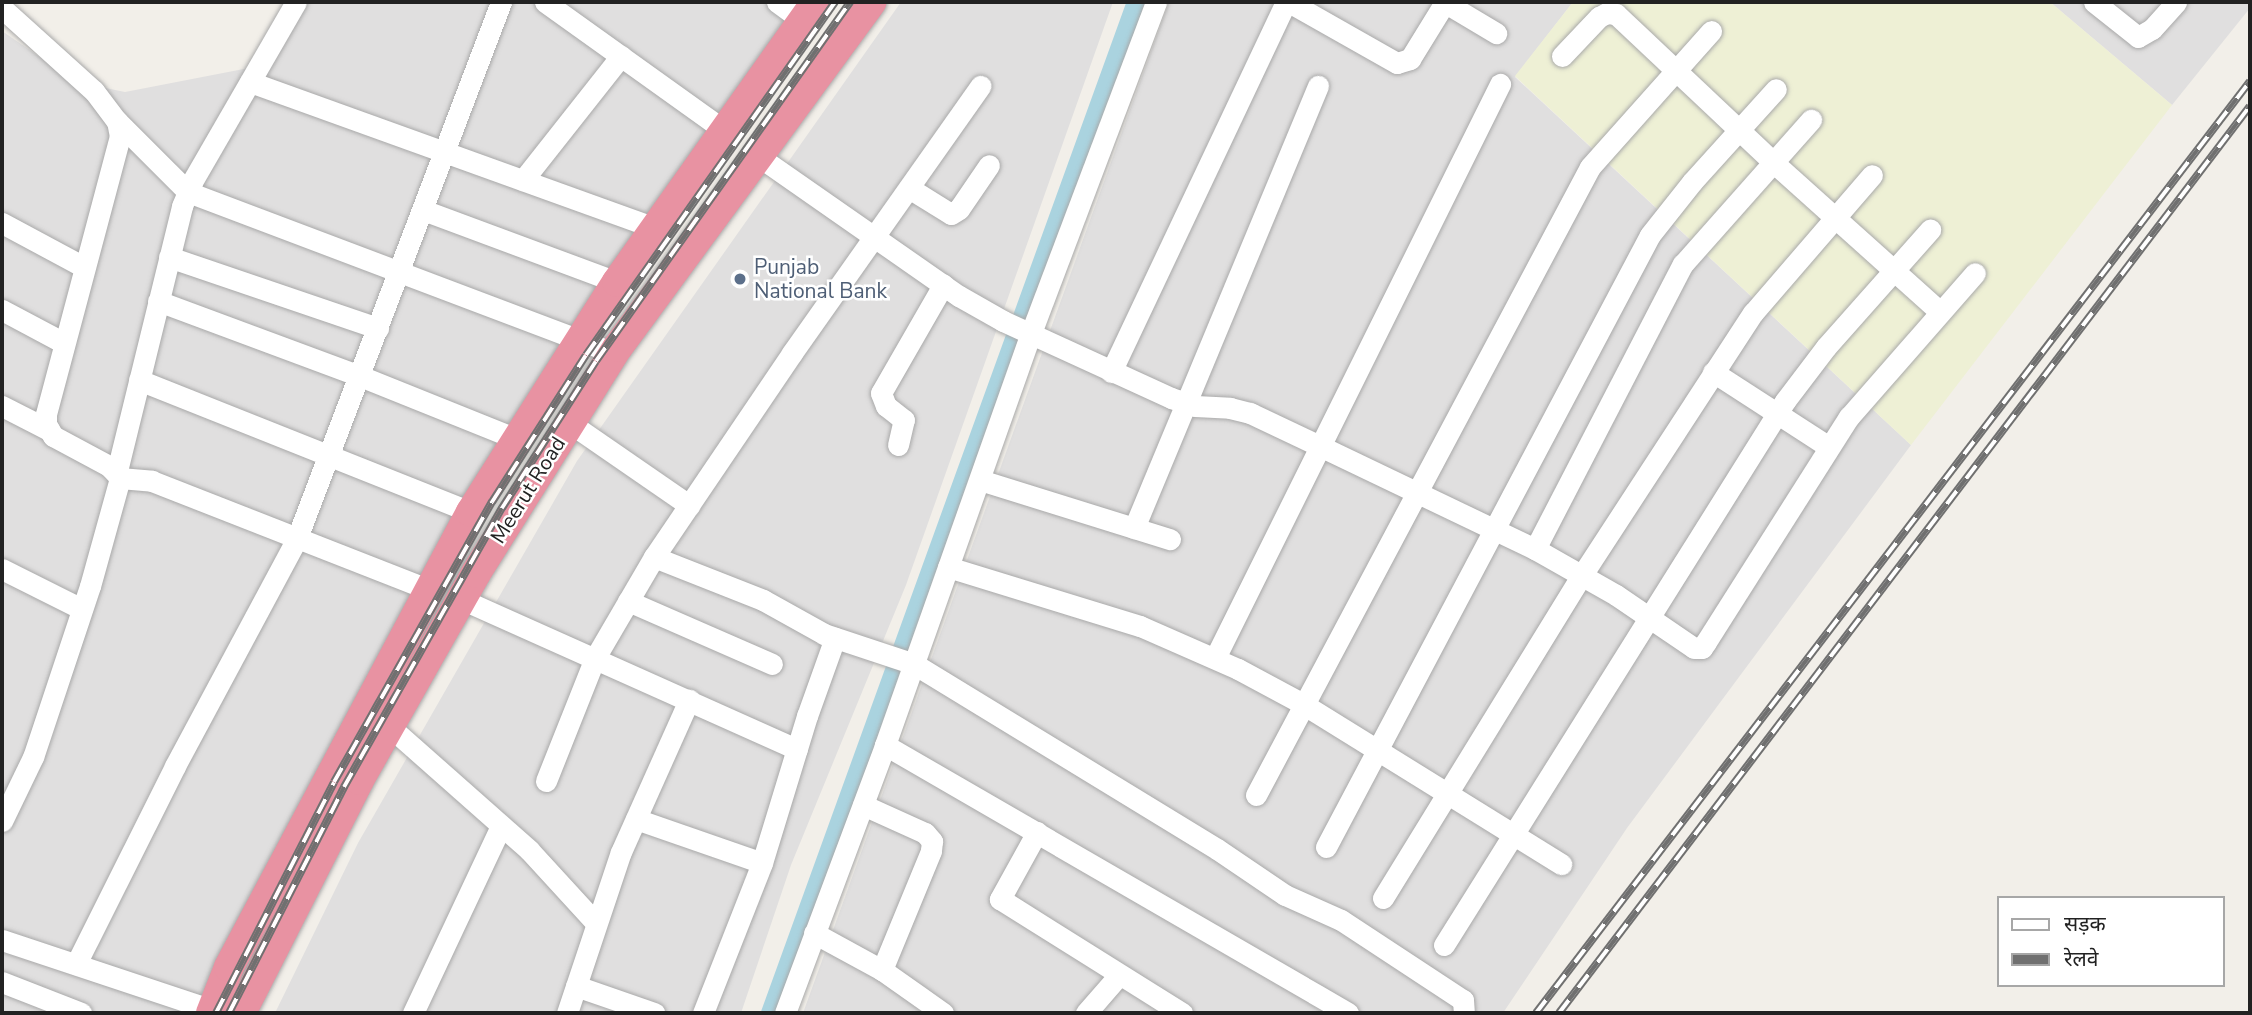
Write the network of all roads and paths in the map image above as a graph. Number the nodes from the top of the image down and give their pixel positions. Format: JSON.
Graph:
{"nodes":[{"id":1,"x":296,"y":2,"type":"edge"},
{"id":2,"x":501,"y":2,"type":"edge"},
{"id":3,"x":545,"y":2,"type":"edge"},
{"id":4,"x":777,"y":2,"type":"edge"},
{"id":5,"x":871,"y":2,"type":"edge"},
{"id":6,"x":1156,"y":2,"type":"edge"},
{"id":7,"x":1287,"y":2,"type":"edge"},
{"id":8,"x":1445,"y":2,"type":"edge"},
{"id":9,"x":2094,"y":2,"type":"edge"},
{"id":10,"x":2176,"y":2,"type":"edge"},
{"id":11,"x":2,"y":8,"type":"edge"},
{"id":12,"x":809,"y":11,"type":"edge"},
{"id":13,"x":1711,"y":31,"type":"dead end"},
{"id":14,"x":1496,"y":33,"type":"dead end"},
{"id":15,"x":621,"y":56,"type":"junction"},
{"id":16,"x":1562,"y":56,"type":"dead end"},
{"id":17,"x":1676,"y":68,"type":"junction"},
{"id":18,"x":250,"y":82,"type":"junction"},
{"id":19,"x":1500,"y":84,"type":"dead end"},
{"id":20,"x":980,"y":86,"type":"dead end"},
{"id":21,"x":1318,"y":86,"type":"dead end"},
{"id":22,"x":1776,"y":89,"type":"dead end"},
{"id":23,"x":1811,"y":120,"type":"dead end"},
{"id":24,"x":117,"y":121,"type":"junction"},
{"id":25,"x":1740,"y":129,"type":"junction"},
{"id":26,"x":724,"y":130,"type":"junction"},
{"id":27,"x":445,"y":152,"type":"junction"},
{"id":28,"x":758,"y":156,"type":"junction"},
{"id":29,"x":1773,"y":162,"type":"junction"},
{"id":30,"x":989,"y":165,"type":"dead end"},
{"id":31,"x":1872,"y":174,"type":"dead end"},
{"id":32,"x":523,"y":180,"type":"junction"},
{"id":33,"x":909,"y":188,"type":"junction"},
{"id":34,"x":188,"y":192,"type":"junction"},
{"id":35,"x":423,"y":210,"type":"junction"},
{"id":36,"x":1834,"y":217,"type":"junction"},
{"id":37,"x":2,"y":223,"type":"edge"},
{"id":38,"x":656,"y":228,"type":"junction"},
{"id":39,"x":1930,"y":230,"type":"dead end"},
{"id":40,"x":874,"y":238,"type":"junction"},
{"id":41,"x":169,"y":257,"type":"junction"},
{"id":42,"x":84,"y":267,"type":"junction"},
{"id":43,"x":1894,"y":271,"type":"junction"},
{"id":44,"x":399,"y":272,"type":"junction"},
{"id":45,"x":1975,"y":273,"type":"dead end"},
{"id":46,"x":617,"y":282,"type":"junction"},
{"id":47,"x":943,"y":285,"type":"junction"},
{"id":48,"x":158,"y":301,"type":"junction"},
{"id":49,"x":2,"y":310,"type":"edge"},
{"id":50,"x":1940,"y":312,"type":"junction"},
{"id":51,"x":378,"y":328,"type":"junction"},
{"id":52,"x":1027,"y":332,"type":"junction"},
{"id":53,"x":579,"y":341,"type":"junction"},
{"id":54,"x":64,"y":343,"type":"junction"},
{"id":55,"x":614,"y":353,"type":"junction"},
{"id":56,"x":1111,"y":372,"type":"junction"},
{"id":57,"x":1713,"y":372,"type":"junction"},
{"id":58,"x":360,"y":376,"type":"junction"},
{"id":59,"x":139,"y":380,"type":"junction"},
{"id":60,"x":1185,"y":404,"type":"junction"},
{"id":61,"x":2,"y":406,"type":"edge"},
{"id":62,"x":1777,"y":414,"type":"junction"},
{"id":63,"x":570,"y":423,"type":"junction"},
{"id":64,"x":49,"y":430,"type":"junction"},
{"id":65,"x":517,"y":439,"type":"junction"},
{"id":66,"x":898,"y":445,"type":"dead end"},
{"id":67,"x":1322,"y":447,"type":"junction"},
{"id":68,"x":1829,"y":447,"type":"junction"},
{"id":69,"x":330,"y":455,"type":"junction"},
{"id":70,"x":118,"y":475,"type":"junction"},
{"id":71,"x":980,"y":480,"type":"junction"},
{"id":72,"x":1417,"y":493,"type":"junction"},
{"id":73,"x":689,"y":505,"type":"junction"},
{"id":74,"x":471,"y":512,"type":"junction"},
{"id":75,"x":1134,"y":528,"type":"junction"},
{"id":76,"x":1493,"y":529,"type":"junction"},
{"id":77,"x":297,"y":538,"type":"junction"},
{"id":78,"x":1170,"y":539,"type":"dead end"},
{"id":79,"x":1535,"y":549,"type":"junction"},
{"id":80,"x":654,"y":557,"type":"junction"},
{"id":81,"x":948,"y":567,"type":"junction"},
{"id":82,"x":2,"y":569,"type":"edge"},
{"id":83,"x":1582,"y":575,"type":"junction"},
{"id":84,"x":427,"y":589,"type":"junction"},
{"id":85,"x":461,"y":599,"type":"junction"},
{"id":86,"x":628,"y":601,"type":"junction"},
{"id":87,"x":82,"y":609,"type":"junction"},
{"id":88,"x":1647,"y":616,"type":"junction"},
{"id":89,"x":835,"y":638,"type":"junction"},
{"id":90,"x":595,"y":658,"type":"junction"},
{"id":91,"x":1215,"y":658,"type":"junction"},
{"id":92,"x":902,"y":659,"type":"junction"},
{"id":93,"x":772,"y":664,"type":"dead end"},
{"id":94,"x":689,"y":700,"type":"junction"},
{"id":95,"x":1303,"y":704,"type":"junction"},
{"id":96,"x":389,"y":726,"type":"junction"},
{"id":97,"x":885,"y":745,"type":"junction"},
{"id":98,"x":797,"y":749,"type":"junction"},
{"id":99,"x":1379,"y":751,"type":"junction"},
{"id":100,"x":546,"y":781,"type":"dead end"},
{"id":101,"x":1446,"y":792,"type":"junction"},
{"id":102,"x":1256,"y":795,"type":"dead end"},
{"id":103,"x":863,"y":805,"type":"junction"},
{"id":104,"x":3,"y":816,"type":"edge"},
{"id":105,"x":636,"y":819,"type":"junction"},
{"id":106,"x":501,"y":826,"type":"junction"},
{"id":107,"x":1037,"y":832,"type":"junction"},
{"id":108,"x":1511,"y":833,"type":"junction"},
{"id":109,"x":1326,"y":848,"type":"dead end"},
{"id":110,"x":762,"y":863,"type":"junction"},
{"id":111,"x":1561,"y":864,"type":"dead end"},
{"id":112,"x":1383,"y":898,"type":"dead end"},
{"id":113,"x":595,"y":922,"type":"junction"},
{"id":114,"x":814,"y":933,"type":"junction"},
{"id":115,"x":2,"y":940,"type":"edge"},
{"id":116,"x":1444,"y":945,"type":"dead end"},
{"id":117,"x":76,"y":964,"type":"junction"},
{"id":118,"x":882,"y":970,"type":"junction"},
{"id":119,"x":1119,"y":975,"type":"junction"},
{"id":120,"x":2,"y":982,"type":"edge"},
{"id":121,"x":576,"y":986,"type":"junction"},
{"id":122,"x":631,"y":1010,"type":"edge"},
{"id":123,"x":221,"y":1012,"type":"edge"},
{"id":124,"x":81,"y":1013,"type":"edge"},
{"id":125,"x":413,"y":1013,"type":"edge"},
{"id":126,"x":566,"y":1013,"type":"edge"},
{"id":127,"x":654,"y":1013,"type":"edge"},
{"id":128,"x":703,"y":1013,"type":"edge"},
{"id":129,"x":785,"y":1013,"type":"edge"},
{"id":130,"x":943,"y":1013,"type":"edge"},
{"id":131,"x":1086,"y":1013,"type":"edge"},
{"id":132,"x":1182,"y":1013,"type":"edge"},
{"id":133,"x":1348,"y":1013,"type":"edge"},
{"id":134,"x":1464,"y":1013,"type":"edge"}],
"edges":[{"from":1,"to":18,"type":"street"},
{"from":2,"to":27,"type":"street"},
{"from":3,"to":15,"type":"street"},
{"from":4,"to":12,"type":"street"},
{"from":5,"to":28,"type":"highway","name":"Meerut Road"},
{"from":6,"to":52,"type":"street"},
{"from":7,"to":8,"type":"street"},
{"from":7,"to":56,"type":"street"},
{"from":8,"to":14,"type":"street"},
{"from":9,"to":10,"type":"street"},
{"from":11,"to":24,"type":"street"},
{"from":12,"to":26,"type":"highway","name":"Meerut Road"},
{"from":13,"to":17,"type":"street"},
{"from":15,"to":26,"type":"street"},
{"from":15,"to":32,"type":"street"},
{"from":16,"to":17,"type":"street"},
{"from":17,"to":25,"type":"street"},
{"from":17,"to":72,"type":"street"},
{"from":18,"to":27,"type":"street"},
{"from":18,"to":34,"type":"street"},
{"from":19,"to":67,"type":"street"},
{"from":20,"to":33,"type":"street"},
{"from":21,"to":60,"type":"street"},
{"from":22,"to":25,"type":"street"},
{"from":23,"to":29,"type":"street"},
{"from":24,"to":34,"type":"street"},
{"from":24,"to":42,"type":"street"},
{"from":25,"to":29,"type":"street"},
{"from":25,"to":76,"type":"street"},
{"from":26,"to":38,"type":"highway","name":"Meerut Road"},
{"from":27,"to":32,"type":"street"},
{"from":27,"to":35,"type":"street"},
{"from":28,"to":40,"type":"street"},
{"from":28,"to":55,"type":"highway","name":"Meerut Road"},
{"from":29,"to":36,"type":"street"},
{"from":29,"to":79,"type":"street"},
{"from":30,"to":33,"type":"street"},
{"from":31,"to":36,"type":"street"},
{"from":32,"to":38,"type":"street"},
{"from":33,"to":40,"type":"street"},
{"from":34,"to":41,"type":"street"},
{"from":34,"to":44,"type":"street"},
{"from":35,"to":44,"type":"street"},
{"from":35,"to":46,"type":"street"},
{"from":36,"to":43,"type":"street"},
{"from":36,"to":57,"type":"street"},
{"from":37,"to":42,"type":"street"},
{"from":38,"to":46,"type":"highway","name":"Meerut Road"},
{"from":39,"to":43,"type":"street"},
{"from":40,"to":47,"type":"street"},
{"from":40,"to":73,"type":"street"},
{"from":41,"to":48,"type":"street"},
{"from":41,"to":51,"type":"street"},
{"from":42,"to":54,"type":"street"},
{"from":43,"to":50,"type":"street"},
{"from":43,"to":62,"type":"street"},
{"from":44,"to":51,"type":"street"},
{"from":44,"to":53,"type":"street"},
{"from":45,"to":50,"type":"street"},
{"from":46,"to":53,"type":"highway","name":"Meerut Road"},
{"from":47,"to":52,"type":"street"},
{"from":47,"to":66,"type":"street"},
{"from":48,"to":58,"type":"street"},
{"from":48,"to":59,"type":"street"},
{"from":49,"to":54,"type":"street"},
{"from":50,"to":68,"type":"street"},
{"from":51,"to":58,"type":"street"},
{"from":52,"to":56,"type":"street"},
{"from":52,"to":71,"type":"street"},
{"from":53,"to":55,"type":"street"},
{"from":53,"to":65,"type":"highway","name":"Meerut Road"},
{"from":54,"to":64,"type":"street"},
{"from":55,"to":63,"type":"highway","name":"Meerut Road"},
{"from":56,"to":60,"type":"street"},
{"from":57,"to":62,"type":"street"},
{"from":57,"to":83,"type":"street"},
{"from":58,"to":65,"type":"street"},
{"from":58,"to":69,"type":"street"},
{"from":59,"to":69,"type":"street"},
{"from":59,"to":70,"type":"street"},
{"from":60,"to":67,"type":"street"},
{"from":60,"to":75,"type":"street"},
{"from":61,"to":64,"type":"street"},
{"from":62,"to":68,"type":"street"},
{"from":62,"to":88,"type":"street"},
{"from":63,"to":73,"type":"street"},
{"from":63,"to":85,"type":"highway","name":"Meerut Road"},
{"from":64,"to":70,"type":"street"},
{"from":65,"to":74,"type":"highway","name":"Meerut Road"},
{"from":67,"to":72,"type":"street"},
{"from":67,"to":91,"type":"street"},
{"from":68,"to":88,"type":"street"},
{"from":69,"to":74,"type":"street"},
{"from":69,"to":77,"type":"street"},
{"from":70,"to":77,"type":"street"},
{"from":70,"to":87,"type":"street"},
{"from":71,"to":75,"type":"street"},
{"from":71,"to":81,"type":"street"},
{"from":72,"to":76,"type":"street"},
{"from":72,"to":95,"type":"street"},
{"from":73,"to":80,"type":"street"},
{"from":74,"to":84,"type":"highway","name":"Meerut Road"},
{"from":75,"to":78,"type":"street"},
{"from":76,"to":79,"type":"street"},
{"from":76,"to":99,"type":"street"},
{"from":77,"to":84,"type":"street"},
{"from":77,"to":117,"type":"street"},
{"from":79,"to":83,"type":"street"},
{"from":80,"to":86,"type":"street"},
{"from":80,"to":89,"type":"street"},
{"from":81,"to":91,"type":"street"},
{"from":81,"to":92,"type":"street"},
{"from":82,"to":87,"type":"street"},
{"from":83,"to":88,"type":"street"},
{"from":83,"to":101,"type":"street"},
{"from":84,"to":123,"type":"highway","name":"Meerut Road"},
{"from":85,"to":90,"type":"street"},
{"from":85,"to":96,"type":"highway","name":"Meerut Road"},
{"from":86,"to":90,"type":"street"},
{"from":86,"to":93,"type":"street"},
{"from":87,"to":104,"type":"street"},
{"from":88,"to":108,"type":"street"},
{"from":89,"to":92,"type":"street"},
{"from":89,"to":98,"type":"street"},
{"from":90,"to":94,"type":"street"},
{"from":90,"to":100,"type":"street"},
{"from":91,"to":95,"type":"street"},
{"from":92,"to":97,"type":"street"},
{"from":92,"to":134,"type":"street"},
{"from":94,"to":98,"type":"street"},
{"from":94,"to":105,"type":"street"},
{"from":95,"to":99,"type":"street"},
{"from":95,"to":102,"type":"street"},
{"from":96,"to":106,"type":"street"},
{"from":96,"to":123,"type":"highway","name":"Meerut Road"},
{"from":97,"to":103,"type":"street"},
{"from":97,"to":107,"type":"street"},
{"from":98,"to":110,"type":"street"},
{"from":99,"to":101,"type":"street"},
{"from":99,"to":109,"type":"street"},
{"from":101,"to":108,"type":"street"},
{"from":101,"to":112,"type":"street"},
{"from":103,"to":114,"type":"street"},
{"from":103,"to":118,"type":"street"},
{"from":105,"to":110,"type":"street"},
{"from":105,"to":113,"type":"street"},
{"from":106,"to":113,"type":"street"},
{"from":106,"to":125,"type":"street"},
{"from":107,"to":119,"type":"street"},
{"from":107,"to":133,"type":"street"},
{"from":108,"to":111,"type":"street"},
{"from":108,"to":116,"type":"street"},
{"from":110,"to":128,"type":"street"},
{"from":113,"to":121,"type":"street"},
{"from":114,"to":118,"type":"street"},
{"from":114,"to":129,"type":"street"},
{"from":115,"to":117,"type":"street"},
{"from":117,"to":123,"type":"street"},
{"from":118,"to":130,"type":"street"},
{"from":119,"to":131,"type":"street"},
{"from":119,"to":132,"type":"street"},
{"from":120,"to":124,"type":"street"},
{"from":121,"to":122,"type":"street"},
{"from":121,"to":126,"type":"street"},
{"from":122,"to":127,"type":"street"}]}
